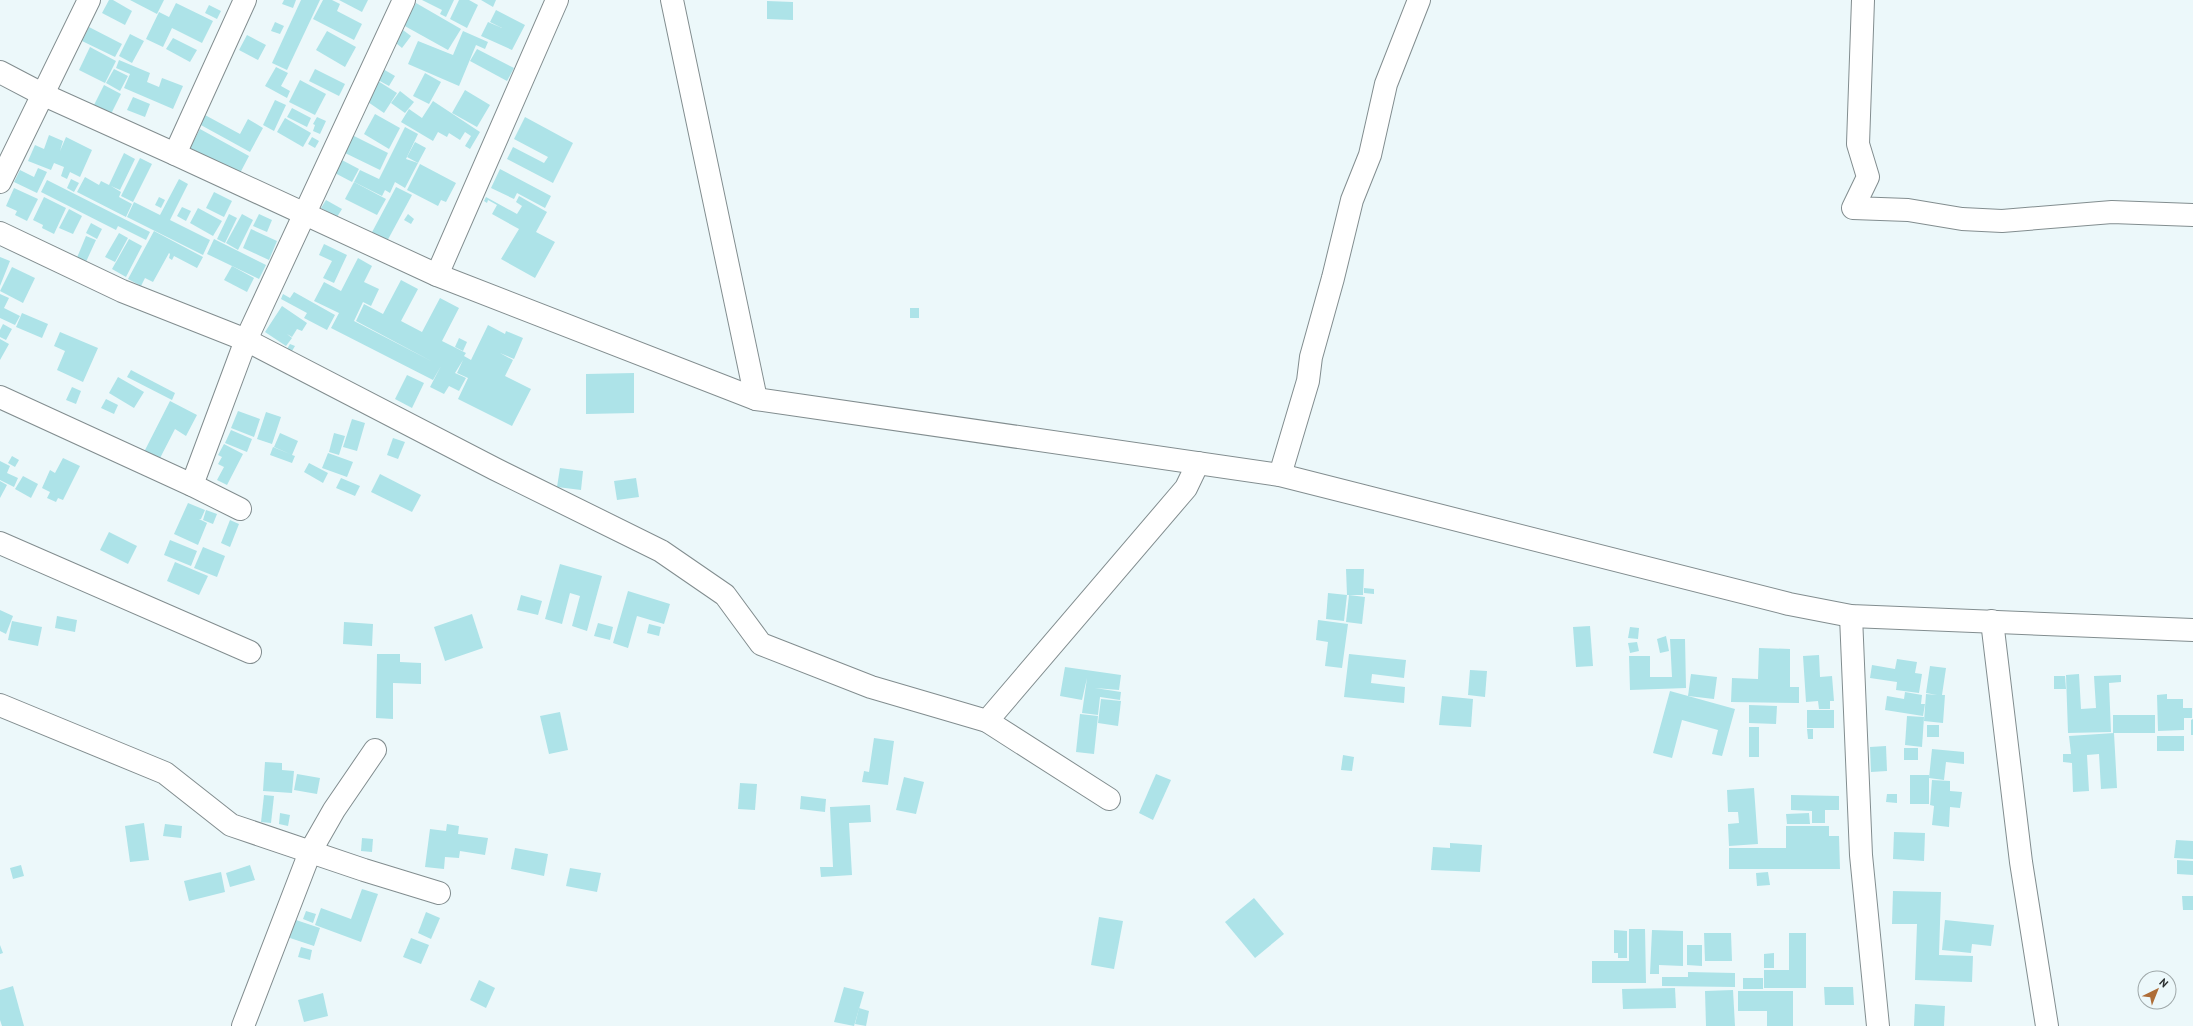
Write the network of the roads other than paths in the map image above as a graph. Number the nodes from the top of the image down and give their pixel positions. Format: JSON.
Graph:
{"nodes":[{"id":1,"x":89,"y":0,"type":"edge"},
{"id":2,"x":245,"y":0,"type":"edge"},
{"id":3,"x":404,"y":0,"type":"edge"},
{"id":4,"x":557,"y":0,"type":"edge"},
{"id":5,"x":672,"y":0,"type":"edge"},
{"id":6,"x":1419,"y":0,"type":"edge"},
{"id":7,"x":1863,"y":0,"type":"edge"},
{"id":8,"x":0,"y":72,"type":"edge"},
{"id":9,"x":42,"y":94,"type":"junction"},
{"id":10,"x":175,"y":154,"type":"junction"},
{"id":11,"x":0,"y":182,"type":"edge"},
{"id":12,"x":304,"y":214,"type":"junction"},
{"id":13,"x":2193,"y":215,"type":"edge"},
{"id":14,"x":0,"y":233,"type":"edge"},
{"id":15,"x":437,"y":275,"type":"junction"},
{"id":16,"x":246,"y":340,"type":"junction"},
{"id":17,"x":0,"y":397,"type":"edge"},
{"id":18,"x":756,"y":400,"type":"junction"},
{"id":19,"x":1198,"y":463,"type":"junction"},
{"id":20,"x":1280,"y":475,"type":"junction"},
{"id":21,"x":192,"y":484,"type":"junction"},
{"id":22,"x":240,"y":509,"type":"dead end"},
{"id":23,"x":0,"y":543,"type":"edge"},
{"id":24,"x":1851,"y":616,"type":"junction"},
{"id":25,"x":1992,"y":621,"type":"junction"},
{"id":26,"x":2193,"y":630,"type":"edge"},
{"id":27,"x":250,"y":652,"type":"dead end"},
{"id":28,"x":0,"y":705,"type":"edge"},
{"id":29,"x":987,"y":721,"type":"junction"},
{"id":30,"x":375,"y":750,"type":"dead end"},
{"id":31,"x":1109,"y":799,"type":"dead end"},
{"id":32,"x":310,"y":852,"type":"junction"},
{"id":33,"x":439,"y":892,"type":"dead end"},
{"id":34,"x":243,"y":1026,"type":"edge"},
{"id":35,"x":1878,"y":1026,"type":"edge"},
{"id":36,"x":2047,"y":1026,"type":"edge"}],
"edges":[{"from":1,"to":9,"type":"street"},
{"from":2,"to":10,"type":"street"},
{"from":3,"to":12,"type":"street"},
{"from":4,"to":15,"type":"street"},
{"from":5,"to":18,"type":"street"},
{"from":6,"to":20,"type":"street"},
{"from":7,"to":13,"type":"street"},
{"from":8,"to":9,"type":"street"},
{"from":9,"to":10,"type":"street"},
{"from":9,"to":11,"type":"street"},
{"from":10,"to":12,"type":"street"},
{"from":12,"to":15,"type":"street"},
{"from":12,"to":16,"type":"street"},
{"from":14,"to":16,"type":"street"},
{"from":15,"to":18,"type":"street"},
{"from":16,"to":21,"type":"street"},
{"from":16,"to":29,"type":"street"},
{"from":17,"to":21,"type":"street"},
{"from":18,"to":19,"type":"street"},
{"from":19,"to":20,"type":"street"},
{"from":19,"to":29,"type":"street"},
{"from":20,"to":24,"type":"street"},
{"from":21,"to":22,"type":"street"},
{"from":23,"to":27,"type":"street"},
{"from":24,"to":25,"type":"street"},
{"from":24,"to":35,"type":"street"},
{"from":25,"to":26,"type":"street"},
{"from":25,"to":36,"type":"street"},
{"from":28,"to":32,"type":"street"},
{"from":29,"to":31,"type":"street"},
{"from":30,"to":32,"type":"street"},
{"from":32,"to":33,"type":"street"},
{"from":32,"to":34,"type":"street"}]}
